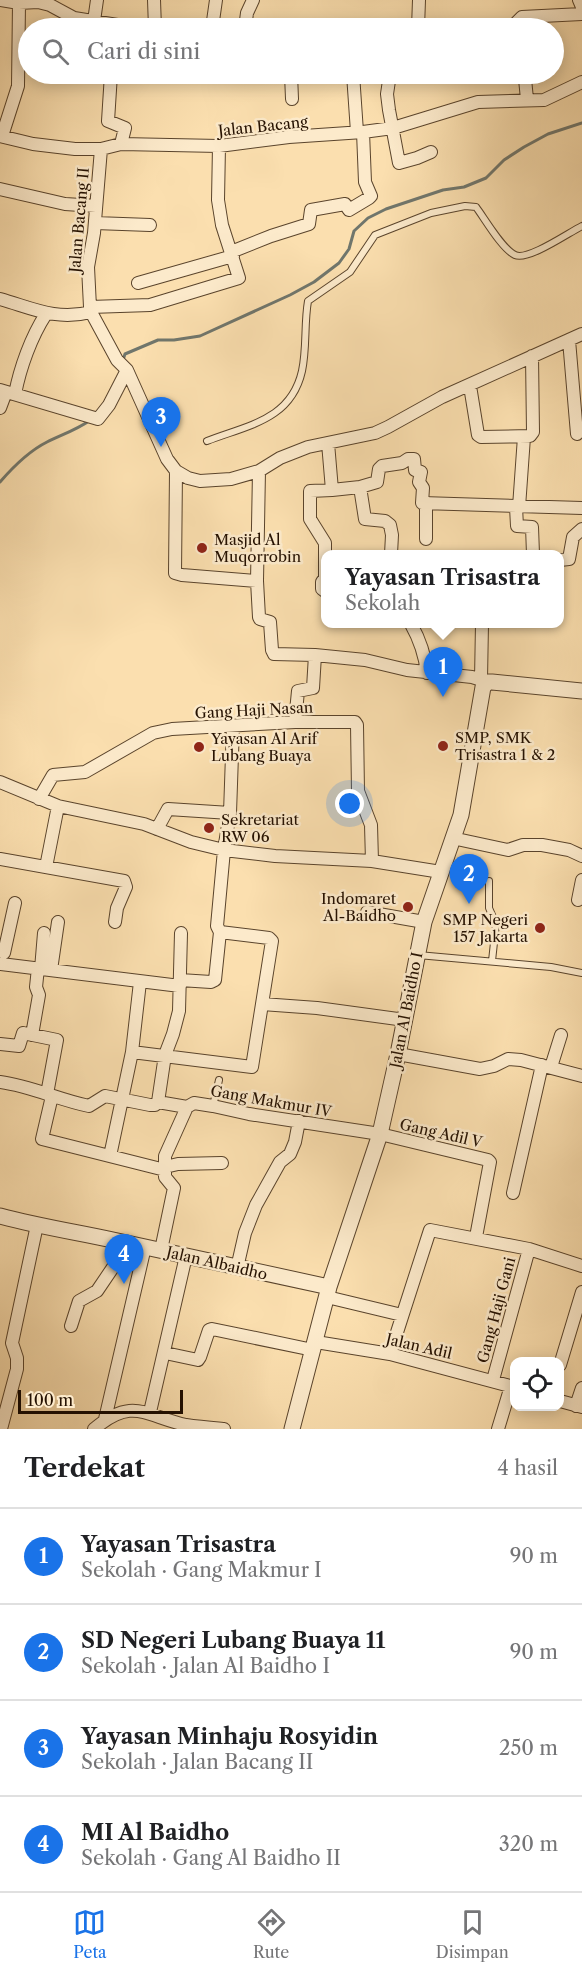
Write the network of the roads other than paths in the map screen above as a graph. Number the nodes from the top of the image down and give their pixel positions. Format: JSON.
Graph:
{"nodes":[{"id":1,"x":1,"y":0,"type":"edge"},
{"id":2,"x":97,"y":0,"type":"edge"},
{"id":3,"x":154,"y":0,"type":"edge"},
{"id":4,"x":216,"y":0,"type":"edge"},
{"id":5,"x":253,"y":0,"type":"edge"},
{"id":6,"x":419,"y":0,"type":"edge"},
{"id":7,"x":579,"y":0,"type":"edge"},
{"id":8,"x":19,"y":3,"type":"junction"},
{"id":9,"x":582,"y":7,"type":"edge"},
{"id":10,"x":582,"y":15,"type":"edge"},
{"id":11,"x":20,"y":18,"type":"edge"},
{"id":12,"x":74,"y":18,"type":"edge"},
{"id":13,"x":94,"y":18,"type":"edge"},
{"id":14,"x":154,"y":18,"type":"edge"},
{"id":15,"x":213,"y":18,"type":"edge"},
{"id":16,"x":246,"y":18,"type":"edge"},
{"id":17,"x":418,"y":18,"type":"edge"},
{"id":18,"x":521,"y":18,"type":"edge"},
{"id":19,"x":582,"y":82,"type":"edge"},
{"id":20,"x":18,"y":84,"type":"edge"},
{"id":21,"x":110,"y":84,"type":"edge"},
{"id":22,"x":291,"y":84,"type":"edge"},
{"id":23,"x":354,"y":84,"type":"edge"},
{"id":24,"x":388,"y":84,"type":"edge"},
{"id":25,"x":526,"y":84,"type":"edge"},
{"id":26,"x":292,"y":99,"type":"dead end"},
{"id":27,"x":527,"y":99,"type":"junction"},
{"id":28,"x":393,"y":128,"type":"junction"},
{"id":29,"x":360,"y":132,"type":"junction"},
{"id":30,"x":1,"y":136,"type":"edge"},
{"id":31,"x":121,"y":144,"type":"junction"},
{"id":32,"x":219,"y":146,"type":"junction"},
{"id":33,"x":101,"y":149,"type":"junction"},
{"id":34,"x":431,"y":152,"type":"dead end"},
{"id":35,"x":0,"y":189,"type":"edge"},
{"id":36,"x":96,"y":206,"type":"junction"},
{"id":37,"x":95,"y":223,"type":"junction"},
{"id":38,"x":150,"y":225,"type":"dead end"},
{"id":39,"x":582,"y":226,"type":"edge"},
{"id":40,"x":232,"y":254,"type":"junction"},
{"id":41,"x":138,"y":283,"type":"dead end"},
{"id":42,"x":0,"y":299,"type":"edge"},
{"id":43,"x":90,"y":310,"type":"junction"},
{"id":44,"x":46,"y":314,"type":"junction"},
{"id":45,"x":582,"y":334,"type":"edge"},
{"id":46,"x":569,"y":340,"type":"junction"},
{"id":47,"x":532,"y":356,"type":"junction"},
{"id":48,"x":123,"y":366,"type":"junction"},
{"id":49,"x":470,"y":386,"type":"junction"},
{"id":50,"x":7,"y":392,"type":"edge"},
{"id":51,"x":0,"y":408,"type":"edge"},
{"id":52,"x":577,"y":434,"type":"dead end"},
{"id":53,"x":524,"y":437,"type":"junction"},
{"id":54,"x":207,"y":441,"type":"dead end"},
{"id":55,"x":328,"y":443,"type":"junction"},
{"id":56,"x":176,"y":471,"type":"junction"},
{"id":57,"x":259,"y":471,"type":"junction"},
{"id":58,"x":360,"y":487,"type":"junction"},
{"id":59,"x":332,"y":490,"type":"junction"},
{"id":60,"x":426,"y":502,"type":"junction"},
{"id":61,"x":518,"y":507,"type":"junction"},
{"id":62,"x":582,"y":508,"type":"edge"},
{"id":63,"x":582,"y":529,"type":"edge"},
{"id":64,"x":426,"y":539,"type":"dead end"},
{"id":65,"x":325,"y":550,"type":"edge"},
{"id":66,"x":391,"y":550,"type":"edge"},
{"id":67,"x":533,"y":550,"type":"edge"},
{"id":68,"x":564,"y":560,"type":"edge"},
{"id":69,"x":257,"y":581,"type":"junction"},
{"id":70,"x":413,"y":628,"type":"edge"},
{"id":71,"x":482,"y":628,"type":"edge"},
{"id":72,"x":315,"y":655,"type":"junction"},
{"id":73,"x":427,"y":673,"type":"junction"},
{"id":74,"x":485,"y":681,"type":"junction"},
{"id":75,"x":582,"y":691,"type":"edge"},
{"id":76,"x":295,"y":722,"type":"junction"},
{"id":77,"x":233,"y":726,"type":"junction"},
{"id":78,"x":0,"y":782,"type":"edge"},
{"id":79,"x":39,"y":799,"type":"junction"},
{"id":80,"x":58,"y":806,"type":"junction"},
{"id":81,"x":230,"y":813,"type":"junction"},
{"id":82,"x":157,"y":829,"type":"junction"},
{"id":83,"x":452,"y":838,"type":"junction"},
{"id":84,"x":224,"y":850,"type":"junction"},
{"id":85,"x":582,"y":856,"type":"edge"},
{"id":86,"x":0,"y":859,"type":"edge"},
{"id":87,"x":372,"y":861,"type":"junction"},
{"id":88,"x":46,"y":867,"type":"junction"},
{"id":89,"x":441,"y":872,"type":"junction"},
{"id":90,"x":582,"y":880,"type":"edge"},
{"id":91,"x":489,"y":881,"type":"dead end"},
{"id":92,"x":578,"y":900,"type":"dead end"},
{"id":93,"x":15,"y":903,"type":"dead end"},
{"id":94,"x":368,"y":912,"type":"dead end"},
{"id":95,"x":58,"y":922,"type":"dead end"},
{"id":96,"x":115,"y":922,"type":"dead end"},
{"id":97,"x":424,"y":922,"type":"junction"},
{"id":98,"x":220,"y":932,"type":"junction"},
{"id":99,"x":44,"y":933,"type":"dead end"},
{"id":100,"x":181,"y":933,"type":"dead end"},
{"id":101,"x":417,"y":955,"type":"junction"},
{"id":102,"x":1,"y":961,"type":"edge"},
{"id":103,"x":492,"y":961,"type":"junction"},
{"id":104,"x":43,"y":969,"type":"junction"},
{"id":105,"x":582,"y":973,"type":"edge"},
{"id":106,"x":140,"y":982,"type":"junction"},
{"id":107,"x":180,"y":983,"type":"junction"},
{"id":108,"x":262,"y":1004,"type":"junction"},
{"id":109,"x":405,"y":1020,"type":"junction"},
{"id":110,"x":32,"y":1035,"type":"junction"},
{"id":111,"x":561,"y":1035,"type":"dead end"},
{"id":112,"x":0,"y":1044,"type":"edge"},
{"id":113,"x":132,"y":1052,"type":"junction"},
{"id":114,"x":398,"y":1054,"type":"junction"},
{"id":115,"x":165,"y":1055,"type":"junction"},
{"id":116,"x":546,"y":1066,"type":"junction"},
{"id":117,"x":581,"y":1074,"type":"edge"},
{"id":118,"x":219,"y":1080,"type":"dead end"},
{"id":119,"x":0,"y":1082,"type":"edge"},
{"id":120,"x":49,"y":1095,"type":"junction"},
{"id":121,"x":122,"y":1100,"type":"junction"},
{"id":122,"x":158,"y":1102,"type":"junction"},
{"id":123,"x":213,"y":1106,"type":"junction"},
{"id":124,"x":187,"y":1107,"type":"junction"},
{"id":125,"x":299,"y":1121,"type":"junction"},
{"id":126,"x":380,"y":1134,"type":"junction"},
{"id":127,"x":110,"y":1156,"type":"junction"},
{"id":128,"x":222,"y":1163,"type":"dead end"},
{"id":129,"x":165,"y":1168,"type":"junction"},
{"id":130,"x":513,"y":1193,"type":"dead end"},
{"id":131,"x":0,"y":1216,"type":"edge"},
{"id":132,"x":37,"y":1225,"type":"junction"},
{"id":133,"x":476,"y":1237,"type":"junction"},
{"id":134,"x":125,"y":1242,"type":"junction"},
{"id":135,"x":145,"y":1247,"type":"junction"},
{"id":136,"x":529,"y":1249,"type":"junction"},
{"id":137,"x":161,"y":1250,"type":"junction"},
{"id":138,"x":186,"y":1256,"type":"junction"},
{"id":139,"x":582,"y":1266,"type":"edge"},
{"id":140,"x":237,"y":1268,"type":"junction"},
{"id":141,"x":328,"y":1292,"type":"junction"},
{"id":142,"x":582,"y":1292,"type":"edge"},
{"id":143,"x":402,"y":1315,"type":"junction"},
{"id":144,"x":71,"y":1326,"type":"dead end"},
{"id":145,"x":315,"y":1346,"type":"junction"},
{"id":146,"x":165,"y":1353,"type":"junction"},
{"id":147,"x":390,"y":1354,"type":"junction"},
{"id":148,"x":562,"y":1357,"type":"edge"},
{"id":149,"x":493,"y":1380,"type":"junction"},
{"id":150,"x":510,"y":1386,"type":"edge"},
{"id":151,"x":582,"y":1388,"type":"edge"},
{"id":152,"x":510,"y":1395,"type":"edge"},
{"id":153,"x":564,"y":1402,"type":"edge"},
{"id":154,"x":579,"y":1407,"type":"edge"},
{"id":155,"x":150,"y":1412,"type":"junction"},
{"id":156,"x":105,"y":1419,"type":"junction"},
{"id":157,"x":167,"y":1424,"type":"edge"},
{"id":158,"x":1,"y":1429,"type":"edge"},
{"id":159,"x":94,"y":1429,"type":"edge"},
{"id":160,"x":224,"y":1429,"type":"edge"},
{"id":161,"x":292,"y":1429,"type":"edge"},
{"id":162,"x":498,"y":1429,"type":"edge"}],
"edges":[{"from":1,"to":8,"type":"street"},
{"from":2,"to":13,"type":"street"},
{"from":3,"to":14,"type":"street"},
{"from":4,"to":15,"type":"street"},
{"from":5,"to":16,"type":"street"},
{"from":6,"to":17,"type":"street"},
{"from":7,"to":9,"type":"street"},
{"from":8,"to":11,"type":"street"},
{"from":8,"to":12,"type":"street"},
{"from":10,"to":18,"type":"street"},
{"from":19,"to":27,"type":"street","name":"Jalan Bacang"},
{"from":20,"to":30,"type":"street"},
{"from":21,"to":31,"type":"street"},
{"from":22,"to":26,"type":"street"},
{"from":23,"to":29,"type":"street"},
{"from":24,"to":28,"type":"street"},
{"from":25,"to":27,"type":"street"},
{"from":27,"to":28,"type":"street","name":"Jalan Bacang"},
{"from":28,"to":29,"type":"street","name":"Jalan Bacang"},
{"from":28,"to":34,"type":"street"},
{"from":29,"to":32,"type":"street","name":"Jalan Bacang"},
{"from":29,"to":40,"type":"street"},
{"from":30,"to":33,"type":"street","name":"Jalan Bacang"},
{"from":31,"to":32,"type":"street","name":"Jalan Bacang"},
{"from":31,"to":33,"type":"street","name":"Jalan Bacang"},
{"from":32,"to":40,"type":"street"},
{"from":33,"to":36,"type":"street","name":"Jalan Bacang II"},
{"from":35,"to":36,"type":"street"},
{"from":36,"to":37,"type":"street","name":"Jalan Bacang II"},
{"from":37,"to":38,"type":"street"},
{"from":37,"to":43,"type":"street","name":"Jalan Bacang II"},
{"from":39,"to":54,"type":"lane"},
{"from":40,"to":41,"type":"street"},
{"from":40,"to":43,"type":"street"},
{"from":42,"to":44,"type":"street"},
{"from":43,"to":44,"type":"street"},
{"from":43,"to":48,"type":"street","name":"Jalan Bacang II"},
{"from":44,"to":50,"type":"street"},
{"from":45,"to":46,"type":"street"},
{"from":46,"to":47,"type":"street"},
{"from":46,"to":52,"type":"street"},
{"from":47,"to":49,"type":"street"},
{"from":47,"to":53,"type":"street"},
{"from":48,"to":50,"type":"street"},
{"from":48,"to":56,"type":"street","name":"Jalan Bacang II"},
{"from":49,"to":53,"type":"street"},
{"from":49,"to":55,"type":"street"},
{"from":50,"to":51,"type":"street"},
{"from":53,"to":61,"type":"street"},
{"from":55,"to":57,"type":"street"},
{"from":55,"to":59,"type":"street"},
{"from":56,"to":57,"type":"street"},
{"from":56,"to":69,"type":"street"},
{"from":57,"to":69,"type":"street"},
{"from":58,"to":59,"type":"street"},
{"from":58,"to":60,"type":"street"},
{"from":58,"to":66,"type":"street"},
{"from":59,"to":65,"type":"street"},
{"from":60,"to":61,"type":"street"},
{"from":60,"to":64,"type":"street"},
{"from":61,"to":62,"type":"street"},
{"from":61,"to":67,"type":"street"},
{"from":63,"to":68,"type":"street"},
{"from":69,"to":72,"type":"street"},
{"from":70,"to":73,"type":"street"},
{"from":71,"to":74,"type":"street"},
{"from":72,"to":73,"type":"street"},
{"from":72,"to":76,"type":"street"},
{"from":73,"to":74,"type":"street"},
{"from":74,"to":75,"type":"street"},
{"from":74,"to":83,"type":"street","name":"Jalan Al Baidho I"},
{"from":76,"to":77,"type":"street","name":"Gang Haji Nasan"},
{"from":76,"to":87,"type":"street","name":"Gang Haji Nasan"},
{"from":77,"to":79,"type":"street","name":"Gang Haji Nasan"},
{"from":77,"to":81,"type":"street"},
{"from":78,"to":79,"type":"street"},
{"from":79,"to":80,"type":"street"},
{"from":80,"to":82,"type":"street"},
{"from":80,"to":88,"type":"street"},
{"from":81,"to":82,"type":"street"},
{"from":81,"to":84,"type":"street"},
{"from":82,"to":84,"type":"street"},
{"from":83,"to":85,"type":"street"},
{"from":83,"to":89,"type":"street","name":"Jalan Al Baidho I"},
{"from":84,"to":87,"type":"street"},
{"from":84,"to":98,"type":"street"},
{"from":86,"to":88,"type":"street"},
{"from":87,"to":89,"type":"street"},
{"from":88,"to":96,"type":"street"},
{"from":89,"to":97,"type":"street","name":"Jalan Al Baidho I"},
{"from":90,"to":92,"type":"street"},
{"from":91,"to":103,"type":"lane"},
{"from":93,"to":102,"type":"street"},
{"from":94,"to":97,"type":"street"},
{"from":95,"to":104,"type":"street"},
{"from":97,"to":101,"type":"street","name":"Jalan Al Baidho I"},
{"from":98,"to":107,"type":"street"},
{"from":98,"to":108,"type":"street"},
{"from":99,"to":104,"type":"street"},
{"from":100,"to":107,"type":"street"},
{"from":101,"to":103,"type":"lane"},
{"from":101,"to":109,"type":"street","name":"Jalan Al Baidho I"},
{"from":102,"to":104,"type":"street"},
{"from":103,"to":105,"type":"lane"},
{"from":104,"to":106,"type":"street"},
{"from":104,"to":110,"type":"street"},
{"from":106,"to":107,"type":"street"},
{"from":106,"to":113,"type":"street"},
{"from":107,"to":115,"type":"street"},
{"from":108,"to":109,"type":"street"},
{"from":108,"to":115,"type":"street"},
{"from":109,"to":114,"type":"street","name":"Jalan Al Baidho I"},
{"from":110,"to":112,"type":"street"},
{"from":110,"to":120,"type":"street"},
{"from":111,"to":116,"type":"street"},
{"from":113,"to":115,"type":"street"},
{"from":113,"to":121,"type":"street"},
{"from":114,"to":116,"type":"street"},
{"from":114,"to":126,"type":"street","name":"Jalan Al Baidho I"},
{"from":115,"to":122,"type":"street"},
{"from":116,"to":117,"type":"street"},
{"from":116,"to":130,"type":"street"},
{"from":118,"to":123,"type":"lane"},
{"from":119,"to":120,"type":"street","name":"Gang Makmur IV"},
{"from":120,"to":121,"type":"street","name":"Gang Makmur IV"},
{"from":120,"to":127,"type":"street"},
{"from":121,"to":122,"type":"street","name":"Gang Makmur IV"},
{"from":121,"to":127,"type":"street"},
{"from":122,"to":124,"type":"street","name":"Gang Makmur IV"},
{"from":123,"to":124,"type":"street","name":"Gang Makmur IV"},
{"from":123,"to":125,"type":"street","name":"Gang Makmur IV"},
{"from":124,"to":129,"type":"street"},
{"from":125,"to":126,"type":"street","name":"Gang Makmur IV"},
{"from":125,"to":140,"type":"street"},
{"from":126,"to":133,"type":"street","name":"Gang Adil V"},
{"from":126,"to":141,"type":"street","name":"Jalan Al Baidho I"},
{"from":127,"to":129,"type":"street"},
{"from":128,"to":129,"type":"street"},
{"from":129,"to":137,"type":"street"},
{"from":131,"to":132,"type":"street","name":"Jalan Albaidho"},
{"from":132,"to":134,"type":"street","name":"Jalan Albaidho"},
{"from":132,"to":158,"type":"street"},
{"from":133,"to":136,"type":"street"},
{"from":133,"to":143,"type":"street"},
{"from":134,"to":135,"type":"street","name":"Jalan Albaidho"},
{"from":134,"to":144,"type":"street"},
{"from":135,"to":137,"type":"street","name":"Jalan Albaidho"},
{"from":135,"to":156,"type":"street"},
{"from":136,"to":139,"type":"street"},
{"from":136,"to":149,"type":"street","name":"Gang Haji Gani"},
{"from":137,"to":138,"type":"street","name":"Jalan Albaidho"},
{"from":138,"to":140,"type":"street","name":"Jalan Albaidho"},
{"from":138,"to":146,"type":"street"},
{"from":140,"to":141,"type":"street","name":"Jalan Albaidho"},
{"from":141,"to":143,"type":"street"},
{"from":141,"to":145,"type":"street","name":"Jalan Al Baidho I"},
{"from":142,"to":148,"type":"street"},
{"from":143,"to":147,"type":"street"},
{"from":145,"to":146,"type":"street","name":"Jalan Adil"},
{"from":145,"to":147,"type":"street","name":"Jalan Adil"},
{"from":145,"to":161,"type":"street","name":"Jalan Al Baidho I"},
{"from":146,"to":155,"type":"street"},
{"from":147,"to":149,"type":"street","name":"Jalan Adil"},
{"from":149,"to":150,"type":"street","name":"Jalan Adil"},
{"from":151,"to":154,"type":"street"},
{"from":152,"to":162,"type":"street"},
{"from":153,"to":154,"type":"street"},
{"from":155,"to":156,"type":"street"},
{"from":155,"to":157,"type":"street"},
{"from":156,"to":159,"type":"street"},
{"from":157,"to":160,"type":"street"}]}
